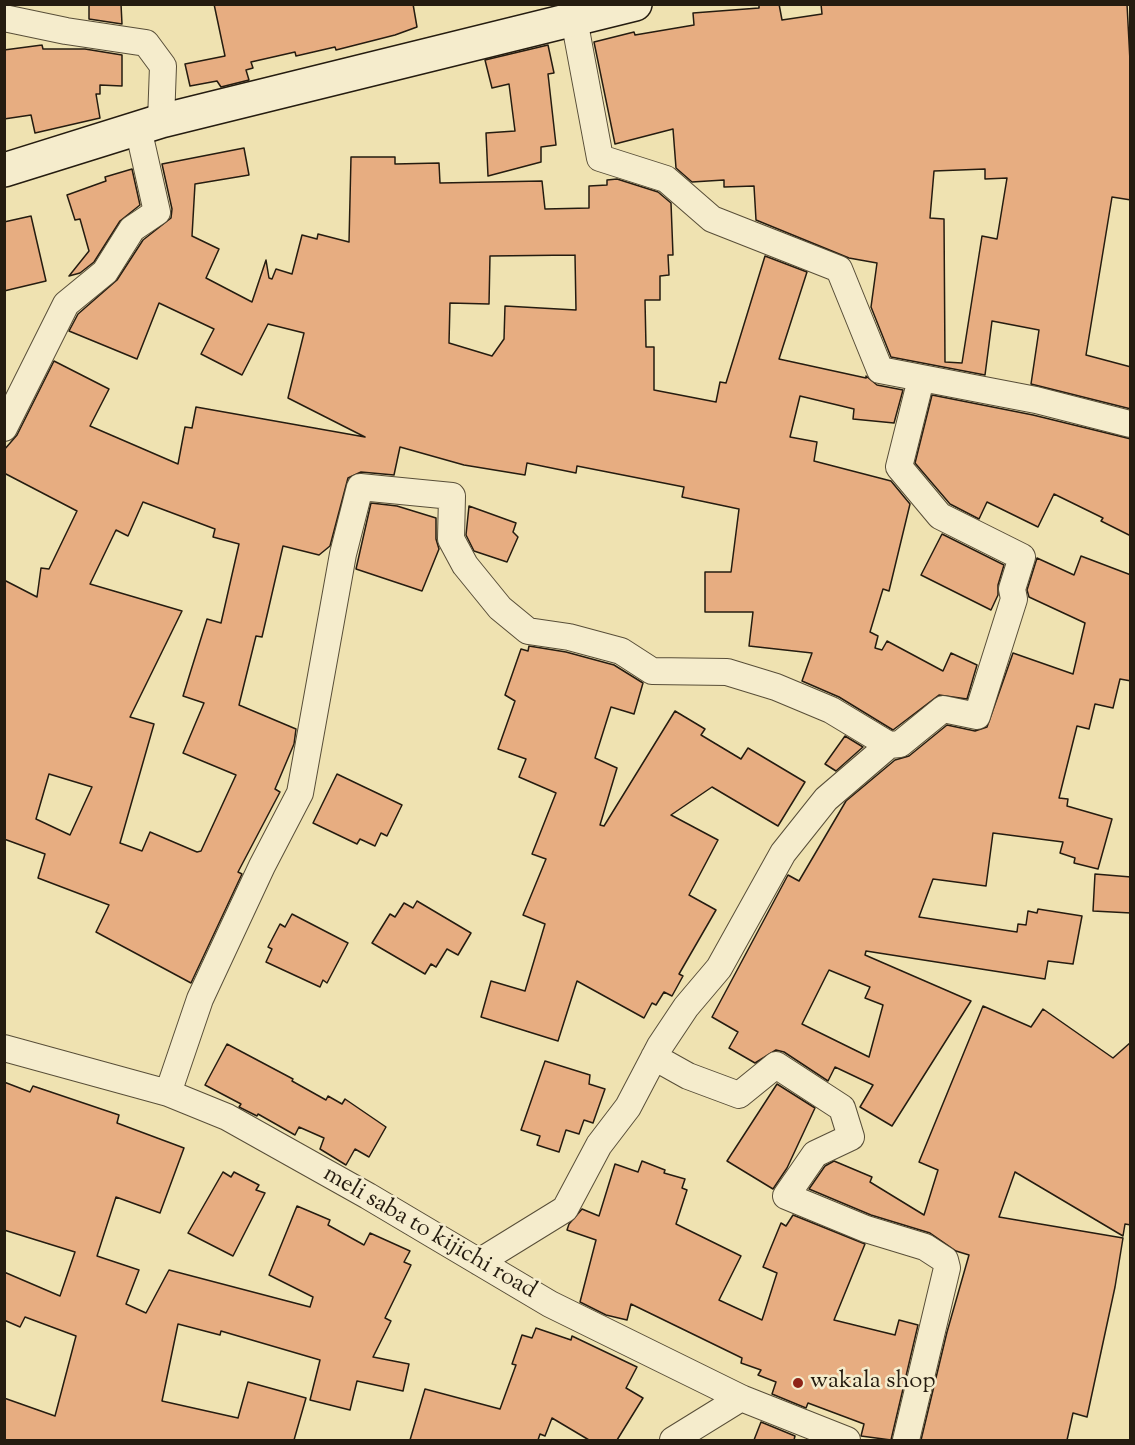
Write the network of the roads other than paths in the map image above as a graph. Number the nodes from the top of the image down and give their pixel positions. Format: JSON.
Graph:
{"nodes":[{"id":1,"x":635,"y":4,"type":"edge"},
{"id":2,"x":4,"y":18,"type":"edge"},
{"id":3,"x":574,"y":19,"type":"junction"},
{"id":4,"x":149,"y":125,"type":"junction"},
{"id":5,"x":4,"y":170,"type":"edge"},
{"id":6,"x":921,"y":379,"type":"junction"},
{"id":7,"x":1131,"y":424,"type":"edge"},
{"id":8,"x":4,"y":428,"type":"edge"},
{"id":9,"x":890,"y":745,"type":"junction"},
{"id":10,"x":4,"y":1048,"type":"edge"},
{"id":11,"x":654,"y":1057,"type":"junction"},
{"id":12,"x":168,"y":1093,"type":"junction"},
{"id":13,"x":479,"y":1262,"type":"junction"},
{"id":14,"x":741,"y":1398,"type":"junction"},
{"id":15,"x":673,"y":1440,"type":"edge"},
{"id":16,"x":847,"y":1440,"type":"edge"},
{"id":17,"x":906,"y":1440,"type":"edge"}],
"edges":[{"from":1,"to":3,"type":"street"},
{"from":2,"to":4,"type":"street"},
{"from":3,"to":4,"type":"street"},
{"from":3,"to":6,"type":"street"},
{"from":4,"to":5,"type":"street"},
{"from":4,"to":8,"type":"street"},
{"from":6,"to":7,"type":"street"},
{"from":6,"to":9,"type":"street"},
{"from":9,"to":11,"type":"street"},
{"from":9,"to":12,"type":"street"},
{"from":10,"to":12,"type":"street","name":"meli saba to kijichi road"},
{"from":11,"to":13,"type":"street"},
{"from":11,"to":17,"type":"street"},
{"from":12,"to":13,"type":"street","name":"meli saba to kijichi road"},
{"from":13,"to":14,"type":"street","name":"meli saba to kijichi road"},
{"from":14,"to":15,"type":"street"},
{"from":14,"to":16,"type":"street","name":"meli saba to kijichi road"}]}
